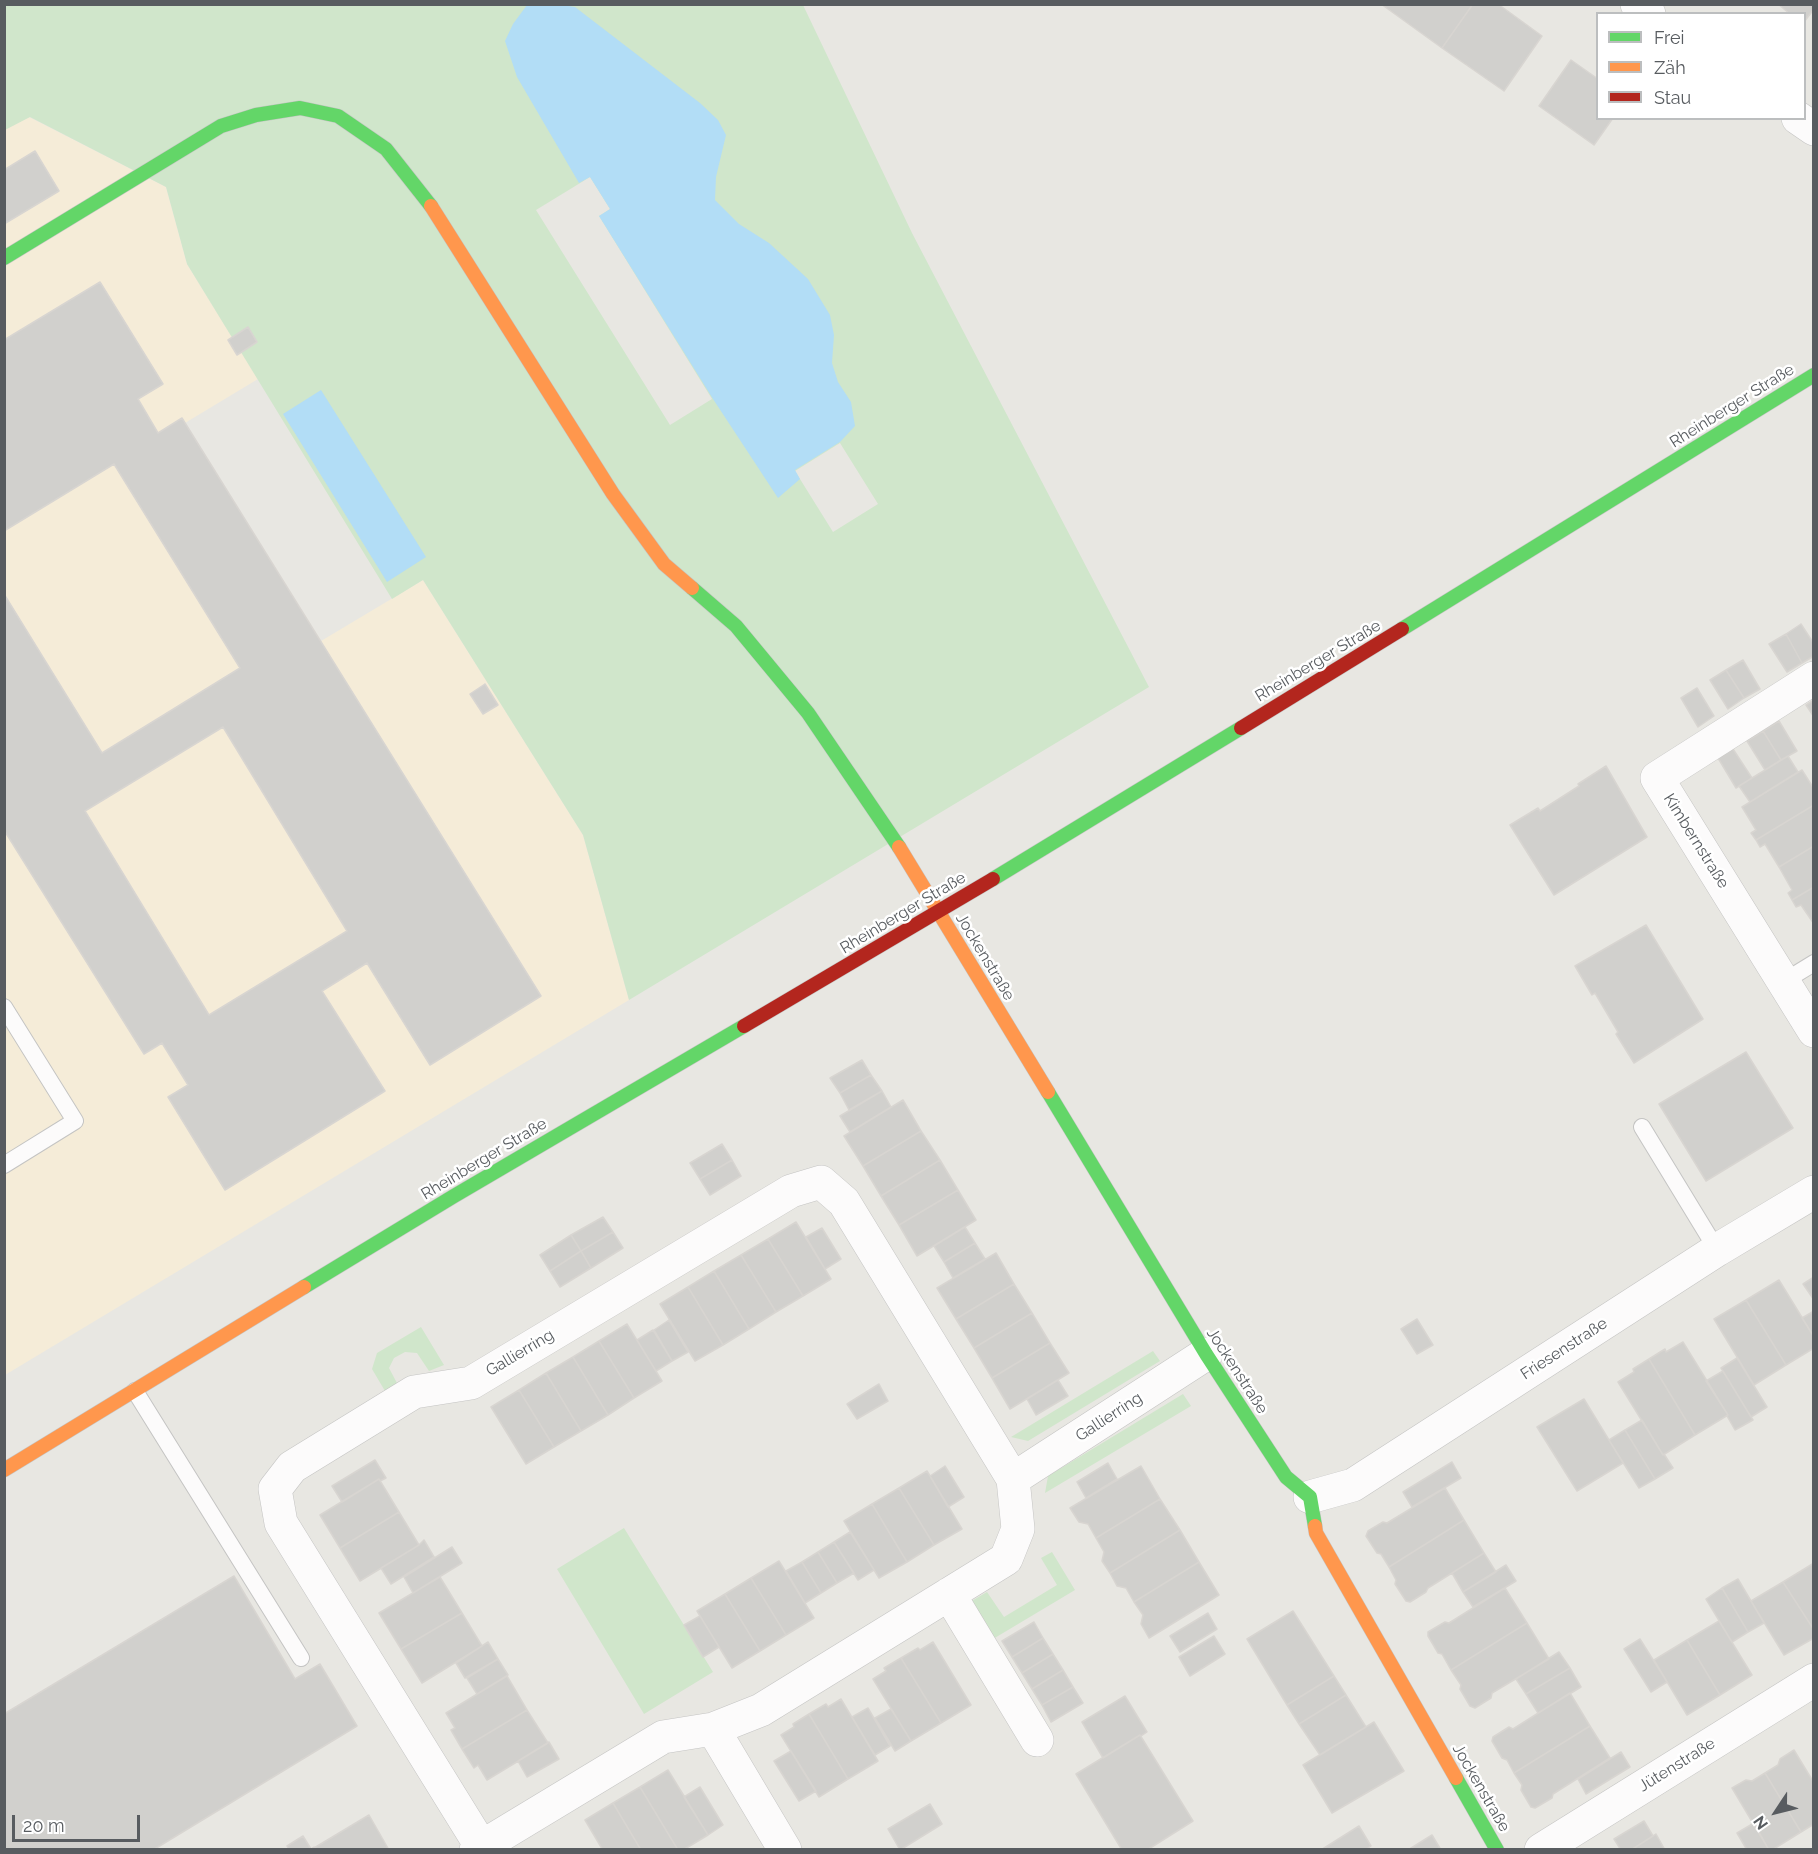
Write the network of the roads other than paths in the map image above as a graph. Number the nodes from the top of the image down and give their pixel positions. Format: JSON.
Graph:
{"nodes":[{"id":1,"x":1801,"y":120,"type":"edge"},
{"id":2,"x":1814,"y":129,"type":"edge"},
{"id":3,"x":4,"y":258,"type":"edge"},
{"id":4,"x":1814,"y":375,"type":"edge"},
{"id":5,"x":1814,"y":678,"type":"edge"},
{"id":6,"x":939,"y":912,"type":"junction"},
{"id":7,"x":1814,"y":963,"type":"edge"},
{"id":8,"x":1783,"y":982,"type":"junction"},
{"id":9,"x":4,"y":1007,"type":"edge"},
{"id":10,"x":1814,"y":1031,"type":"edge"},
{"id":11,"x":1642,"y":1127,"type":"dead end"},
{"id":12,"x":4,"y":1166,"type":"edge"},
{"id":13,"x":1814,"y":1192,"type":"edge"},
{"id":14,"x":1717,"y":1250,"type":"junction"},
{"id":15,"x":1206,"y":1354,"type":"junction"},
{"id":16,"x":135,"y":1391,"type":"junction"},
{"id":17,"x":4,"y":1470,"type":"edge"},
{"id":18,"x":1013,"y":1479,"type":"junction"},
{"id":19,"x":1310,"y":1497,"type":"junction"},
{"id":20,"x":949,"y":1594,"type":"junction"},
{"id":21,"x":302,"y":1658,"type":"dead end"},
{"id":22,"x":1814,"y":1680,"type":"edge"},
{"id":23,"x":713,"y":1729,"type":"junction"},
{"id":24,"x":1037,"y":1740,"type":"dead end"},
{"id":25,"x":479,"y":1848,"type":"edge"},
{"id":26,"x":785,"y":1850,"type":"edge"},
{"id":27,"x":1497,"y":1850,"type":"edge"},
{"id":28,"x":1541,"y":1850,"type":"edge"}],
"edges":[{"from":1,"to":2,"type":"street"},
{"from":3,"to":6,"type":"street","name":"Jockenstraße"},
{"from":4,"to":6,"type":"street","name":"Rheinberger Straße"},
{"from":5,"to":8,"type":"street","name":"Kimbernstraße"},
{"from":6,"to":15,"type":"street","name":"Jockenstraße"},
{"from":6,"to":16,"type":"street","name":"Rheinberger Straße"},
{"from":7,"to":8,"type":"lane"},
{"from":8,"to":10,"type":"street","name":"Kimbernstraße"},
{"from":9,"to":12,"type":"lane"},
{"from":11,"to":14,"type":"lane"},
{"from":13,"to":14,"type":"street","name":"Friesenstraße"},
{"from":14,"to":19,"type":"street","name":"Friesenstraße"},
{"from":15,"to":18,"type":"street","name":"Gallierring"},
{"from":15,"to":19,"type":"street","name":"Jockenstraße"},
{"from":16,"to":17,"type":"street","name":"Rheinberger Straße"},
{"from":16,"to":21,"type":"lane"},
{"from":18,"to":20,"type":"street","name":"Gallierring"},
{"from":18,"to":25,"type":"street","name":"Gallierring"},
{"from":19,"to":27,"type":"street","name":"Jockenstraße"},
{"from":20,"to":23,"type":"street","name":"Gallierring"},
{"from":20,"to":24,"type":"street"},
{"from":22,"to":28,"type":"street","name":"Jütenstraße"},
{"from":23,"to":25,"type":"street","name":"Gallierring"},
{"from":23,"to":26,"type":"street"}]}
